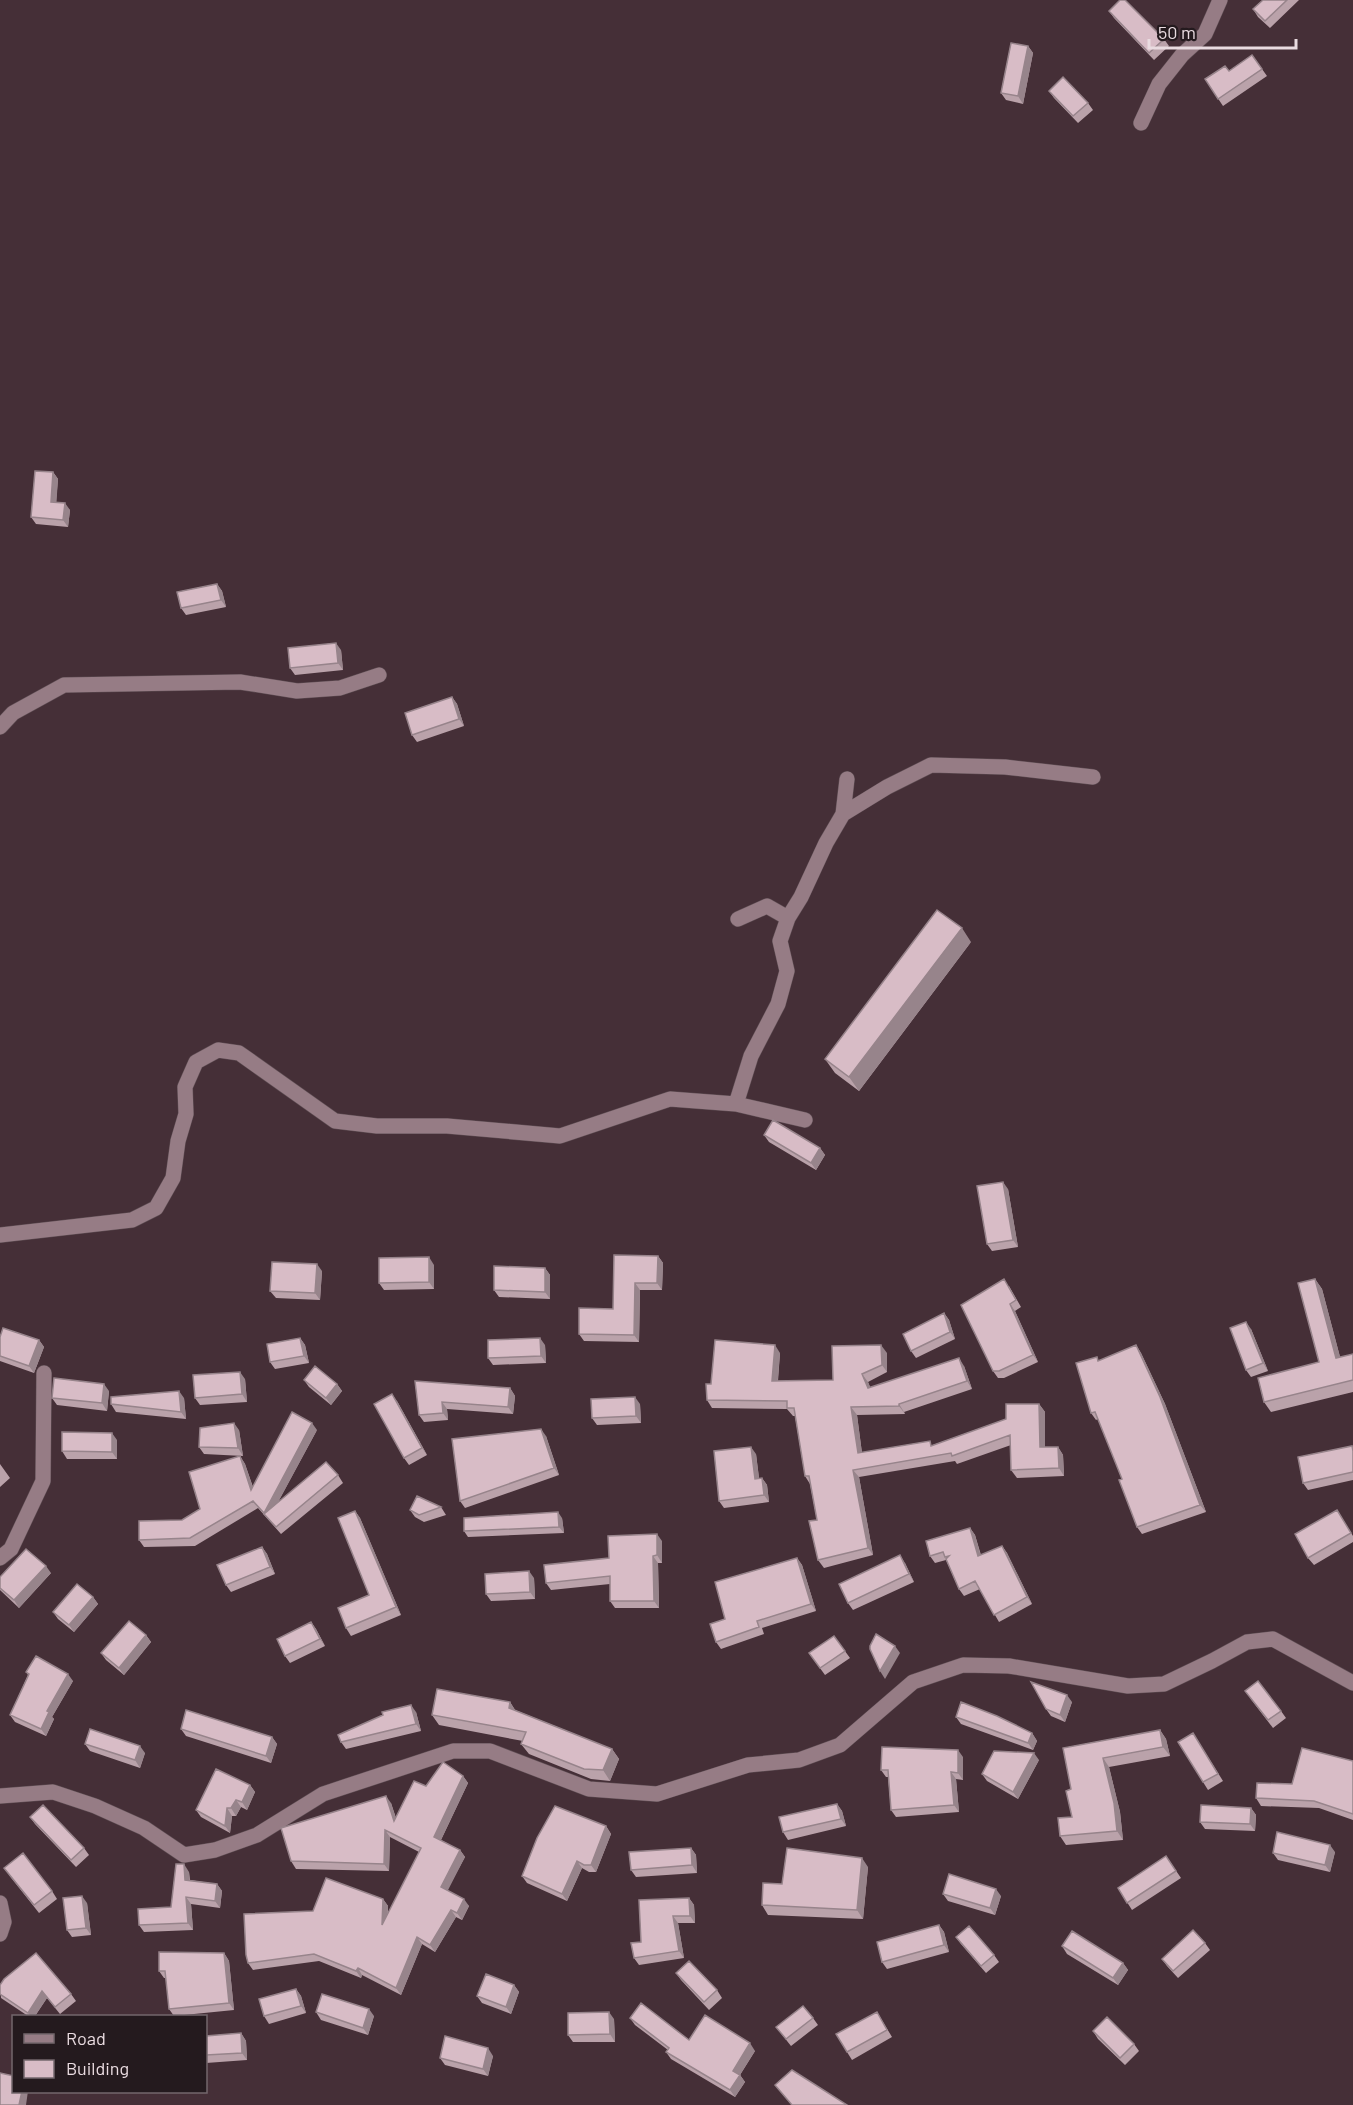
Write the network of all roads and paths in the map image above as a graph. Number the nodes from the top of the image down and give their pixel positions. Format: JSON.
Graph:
{"nodes":[{"id":1,"x":1220,"y":0,"type":"edge"},
{"id":2,"x":1141,"y":123,"type":"dead end"},
{"id":3,"x":379,"y":675,"type":"dead end"},
{"id":4,"x":0,"y":727,"type":"edge"},
{"id":5,"x":1093,"y":777,"type":"dead end"},
{"id":6,"x":847,"y":779,"type":"dead end"},
{"id":7,"x":843,"y":814,"type":"junction"},
{"id":8,"x":788,"y":918,"type":"junction"},
{"id":9,"x":738,"y":919,"type":"dead end"},
{"id":10,"x":736,"y":1104,"type":"junction"},
{"id":11,"x":805,"y":1120,"type":"dead end"},
{"id":12,"x":0,"y":1234,"type":"edge"},
{"id":13,"x":44,"y":1373,"type":"dead end"},
{"id":14,"x":0,"y":1558,"type":"edge"},
{"id":15,"x":1353,"y":1683,"type":"edge"},
{"id":16,"x":0,"y":1796,"type":"edge"},
{"id":17,"x":0,"y":1902,"type":"edge"},
{"id":18,"x":0,"y":1934,"type":"edge"}],
"edges":[{"from":1,"to":2,"type":"street"},
{"from":3,"to":4,"type":"street"},
{"from":5,"to":7,"type":"street"},
{"from":6,"to":7,"type":"street"},
{"from":7,"to":8,"type":"street"},
{"from":8,"to":9,"type":"street"},
{"from":8,"to":10,"type":"street"},
{"from":10,"to":11,"type":"street"},
{"from":10,"to":12,"type":"street"},
{"from":13,"to":14,"type":"street"},
{"from":15,"to":16,"type":"street"},
{"from":17,"to":18,"type":"street"}]}
